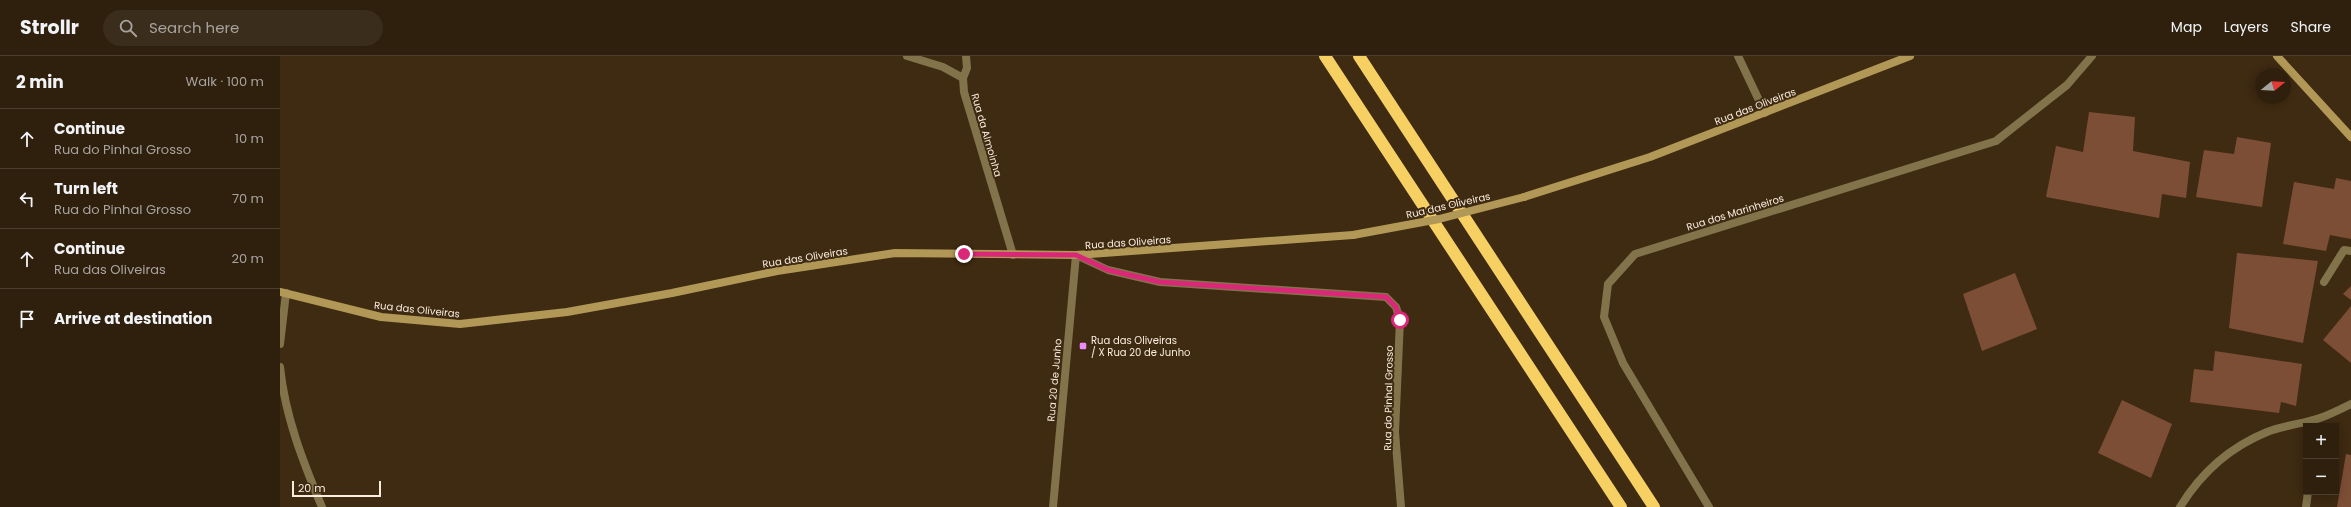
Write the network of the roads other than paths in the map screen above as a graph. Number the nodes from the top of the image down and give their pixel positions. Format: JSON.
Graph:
{"nodes":[{"id":1,"x":907,"y":56,"type":"edge"},
{"id":2,"x":966,"y":56,"type":"edge"},
{"id":3,"x":1325,"y":56,"type":"edge"},
{"id":4,"x":1358,"y":56,"type":"edge"},
{"id":5,"x":1738,"y":56,"type":"edge"},
{"id":6,"x":1910,"y":56,"type":"edge"},
{"id":7,"x":2092,"y":56,"type":"edge"},
{"id":8,"x":2277,"y":56,"type":"edge"},
{"id":9,"x":963,"y":78,"type":"junction"},
{"id":10,"x":1765,"y":113,"type":"junction"},
{"id":11,"x":2351,"y":137,"type":"edge"},
{"id":12,"x":2351,"y":251,"type":"edge"},
{"id":13,"x":1013,"y":255,"type":"junction"},
{"id":14,"x":1076,"y":255,"type":"junction"},
{"id":15,"x":2324,"y":282,"type":"dead end"},
{"id":16,"x":283,"y":292,"type":"edge"},
{"id":17,"x":280,"y":344,"type":"edge"},
{"id":18,"x":280,"y":367,"type":"edge"},
{"id":19,"x":2351,"y":404,"type":"edge"},
{"id":20,"x":2319,"y":422,"type":"edge"},
{"id":21,"x":2308,"y":495,"type":"edge"},
{"id":22,"x":322,"y":507,"type":"edge"},
{"id":23,"x":1053,"y":507,"type":"edge"},
{"id":24,"x":1401,"y":507,"type":"edge"},
{"id":25,"x":1621,"y":507,"type":"edge"},
{"id":26,"x":1654,"y":507,"type":"edge"},
{"id":27,"x":1709,"y":507,"type":"edge"},
{"id":28,"x":2180,"y":507,"type":"edge"},
{"id":29,"x":2306,"y":507,"type":"edge"}],
"edges":[{"from":1,"to":9,"type":"street"},
{"from":2,"to":9,"type":"street","name":"Rua da Almoinha"},
{"from":3,"to":25,"type":"highway"},
{"from":4,"to":26,"type":"highway"},
{"from":5,"to":10,"type":"street"},
{"from":6,"to":10,"type":"street","name":"Rua das Oliveiras"},
{"from":7,"to":27,"type":"street","name":"Rua dos Marinheiros"},
{"from":8,"to":11,"type":"street"},
{"from":9,"to":13,"type":"street","name":"Rua da Almoinha"},
{"from":10,"to":14,"type":"street","name":"Rua das Oliveiras","bridge":true},
{"from":12,"to":15,"type":"street"},
{"from":13,"to":14,"type":"street","name":"Rua das Oliveiras"},
{"from":13,"to":16,"type":"street","name":"Rua das Oliveiras"},
{"from":14,"to":23,"type":"street","name":"Rua 20 de Junho"},
{"from":14,"to":24,"type":"street","name":"Rua do Pinhal Grosso"},
{"from":16,"to":17,"type":"street"},
{"from":18,"to":22,"type":"street"},
{"from":19,"to":20,"type":"street"},
{"from":20,"to":28,"type":"street"},
{"from":21,"to":29,"type":"street"}]}
